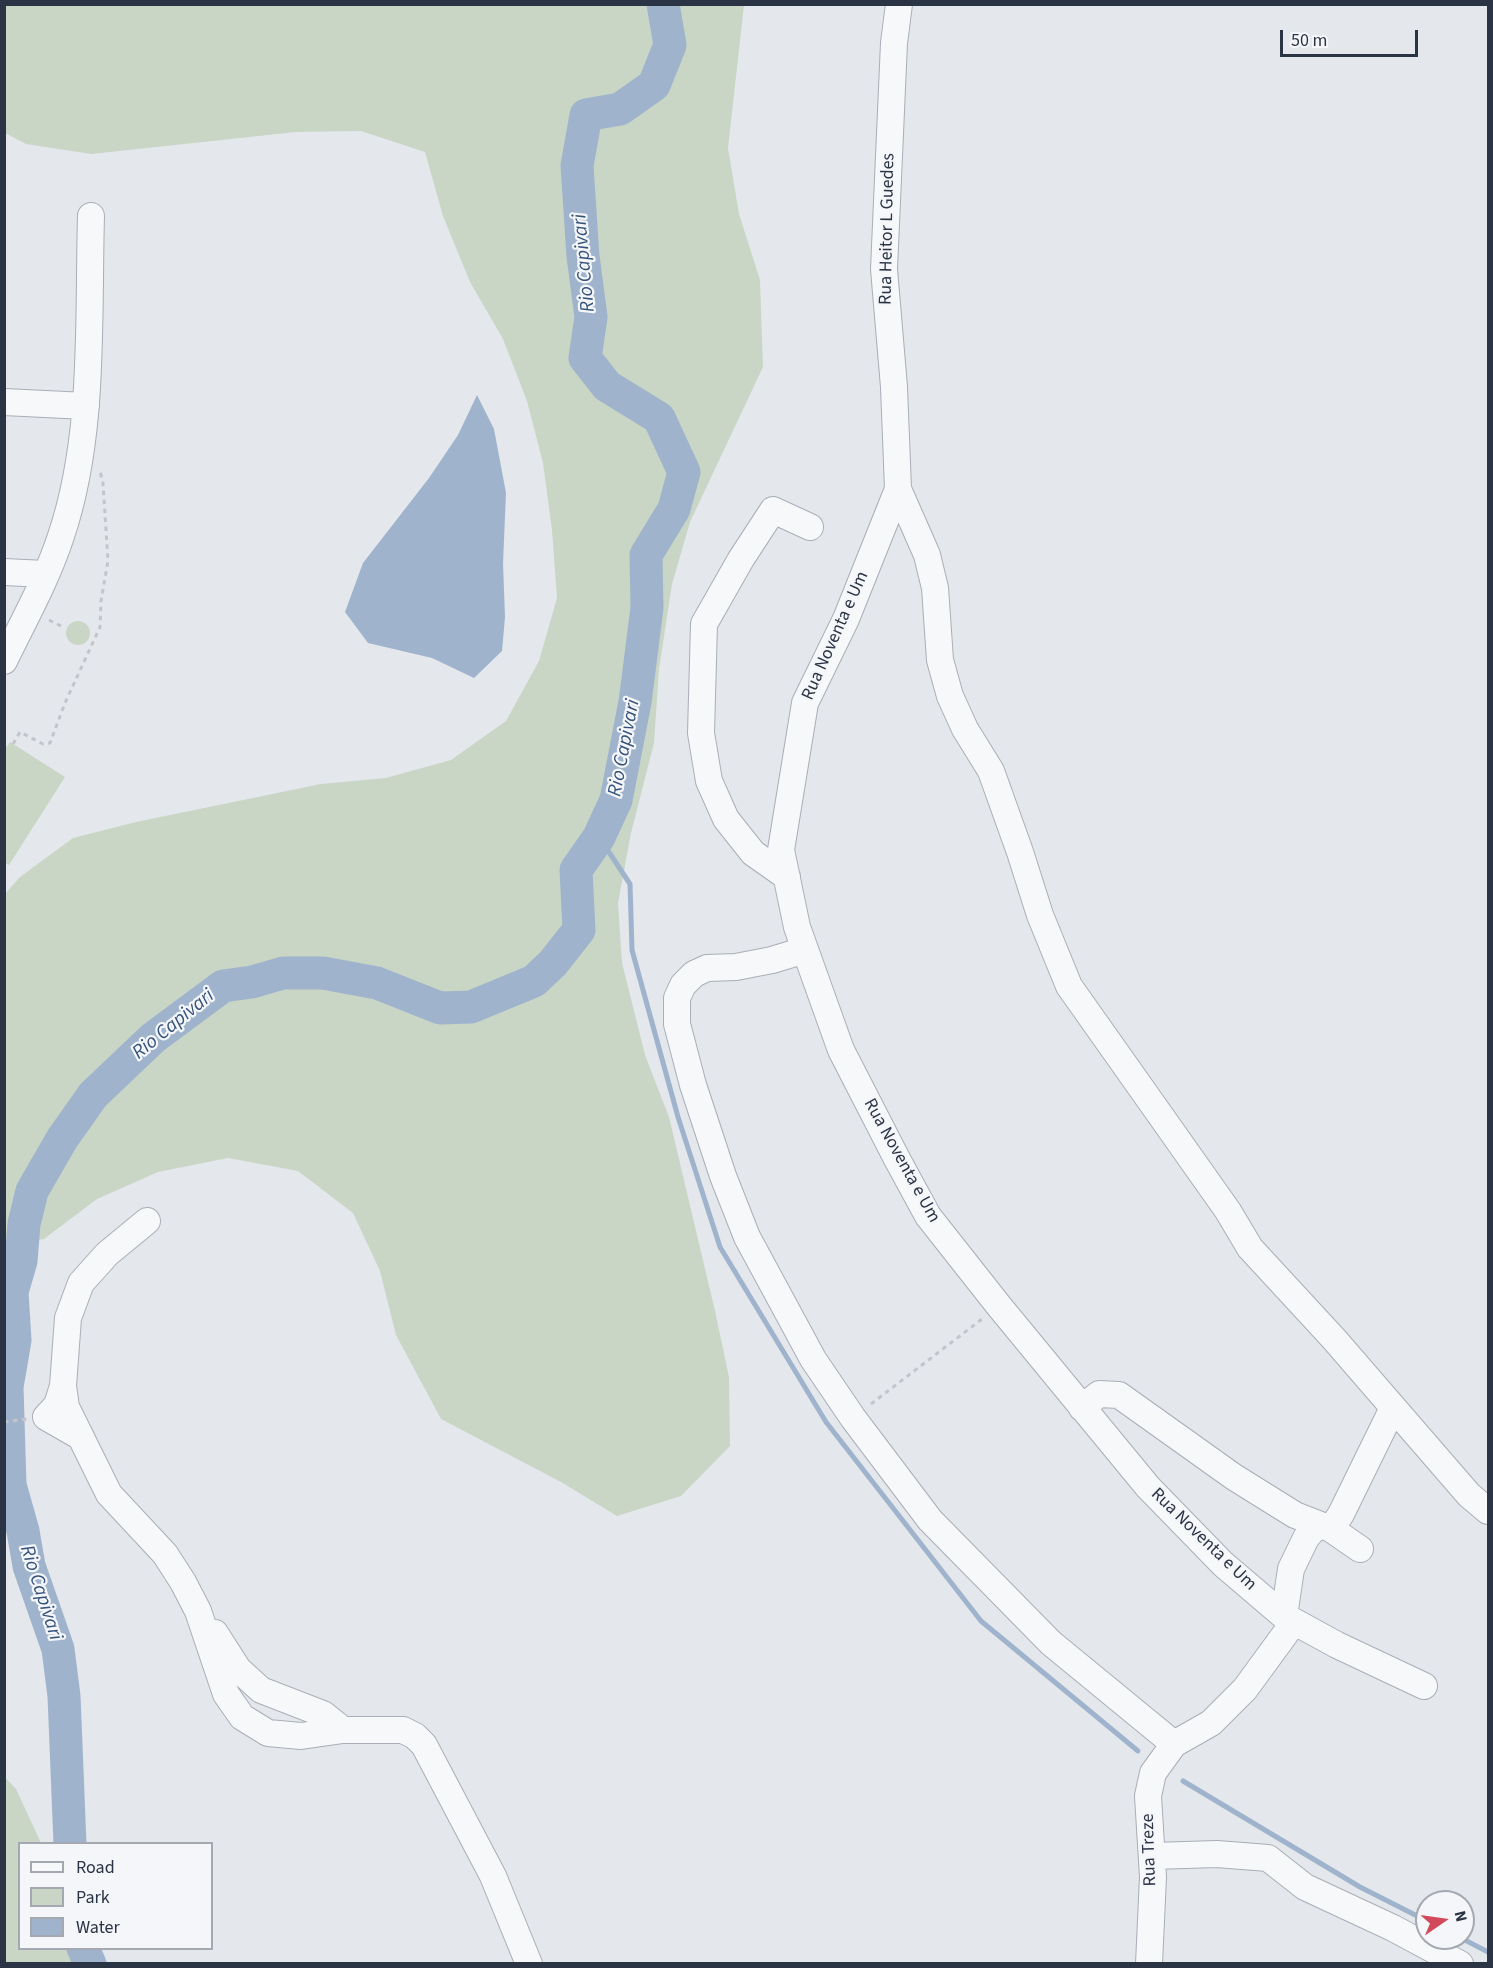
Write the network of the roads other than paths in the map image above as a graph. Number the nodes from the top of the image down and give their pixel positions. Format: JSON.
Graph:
{"nodes":[{"id":1,"x":899,"y":4,"type":"edge"},
{"id":2,"x":91,"y":216,"type":"dead end"},
{"id":3,"x":4,"y":402,"type":"edge"},
{"id":4,"x":86,"y":406,"type":"junction"},
{"id":5,"x":898,"y":489,"type":"junction"},
{"id":6,"x":810,"y":527,"type":"dead end"},
{"id":7,"x":4,"y":572,"type":"edge"},
{"id":8,"x":46,"y":574,"type":"junction"},
{"id":9,"x":4,"y":661,"type":"edge"},
{"id":10,"x":787,"y":877,"type":"junction"},
{"id":11,"x":805,"y":950,"type":"junction"},
{"id":12,"x":147,"y":1221,"type":"dead end"},
{"id":13,"x":1082,"y":1408,"type":"junction"},
{"id":14,"x":1393,"y":1408,"type":"junction"},
{"id":15,"x":1488,"y":1511,"type":"edge"},
{"id":16,"x":1324,"y":1526,"type":"junction"},
{"id":17,"x":1360,"y":1549,"type":"dead end"},
{"id":18,"x":198,"y":1611,"type":"junction"},
{"id":19,"x":1289,"y":1619,"type":"junction"},
{"id":20,"x":1424,"y":1686,"type":"dead end"},
{"id":21,"x":343,"y":1730,"type":"junction"},
{"id":22,"x":1174,"y":1744,"type":"junction"},
{"id":23,"x":1152,"y":1856,"type":"junction"},
{"id":24,"x":529,"y":1964,"type":"edge"},
{"id":25,"x":1149,"y":1964,"type":"edge"},
{"id":26,"x":1460,"y":1964,"type":"edge"}],
"edges":[{"from":1,"to":5,"type":"street","name":"Rua Heitor L Guedes"},
{"from":2,"to":4,"type":"street"},
{"from":3,"to":4,"type":"street"},
{"from":4,"to":8,"type":"street"},
{"from":5,"to":10,"type":"street","name":"Rua Noventa e Um"},
{"from":5,"to":14,"type":"street"},
{"from":6,"to":10,"type":"street"},
{"from":7,"to":8,"type":"street"},
{"from":8,"to":9,"type":"street"},
{"from":10,"to":11,"type":"street","name":"Rua Noventa e Um"},
{"from":11,"to":13,"type":"street","name":"Rua Noventa e Um"},
{"from":11,"to":22,"type":"street"},
{"from":12,"to":18,"type":"street"},
{"from":13,"to":16,"type":"street"},
{"from":13,"to":19,"type":"street","name":"Rua Noventa e Um"},
{"from":14,"to":15,"type":"street"},
{"from":14,"to":16,"type":"street"},
{"from":16,"to":17,"type":"street"},
{"from":16,"to":19,"type":"street"},
{"from":18,"to":21,"type":"street"},
{"from":18,"to":21,"type":"street"},
{"from":19,"to":20,"type":"street","name":"Rua Noventa e Um"},
{"from":19,"to":22,"type":"street"},
{"from":21,"to":24,"type":"street"},
{"from":22,"to":23,"type":"street","name":"Rua Treze"},
{"from":23,"to":25,"type":"street","name":"Rua Treze"},
{"from":23,"to":26,"type":"street"}]}
